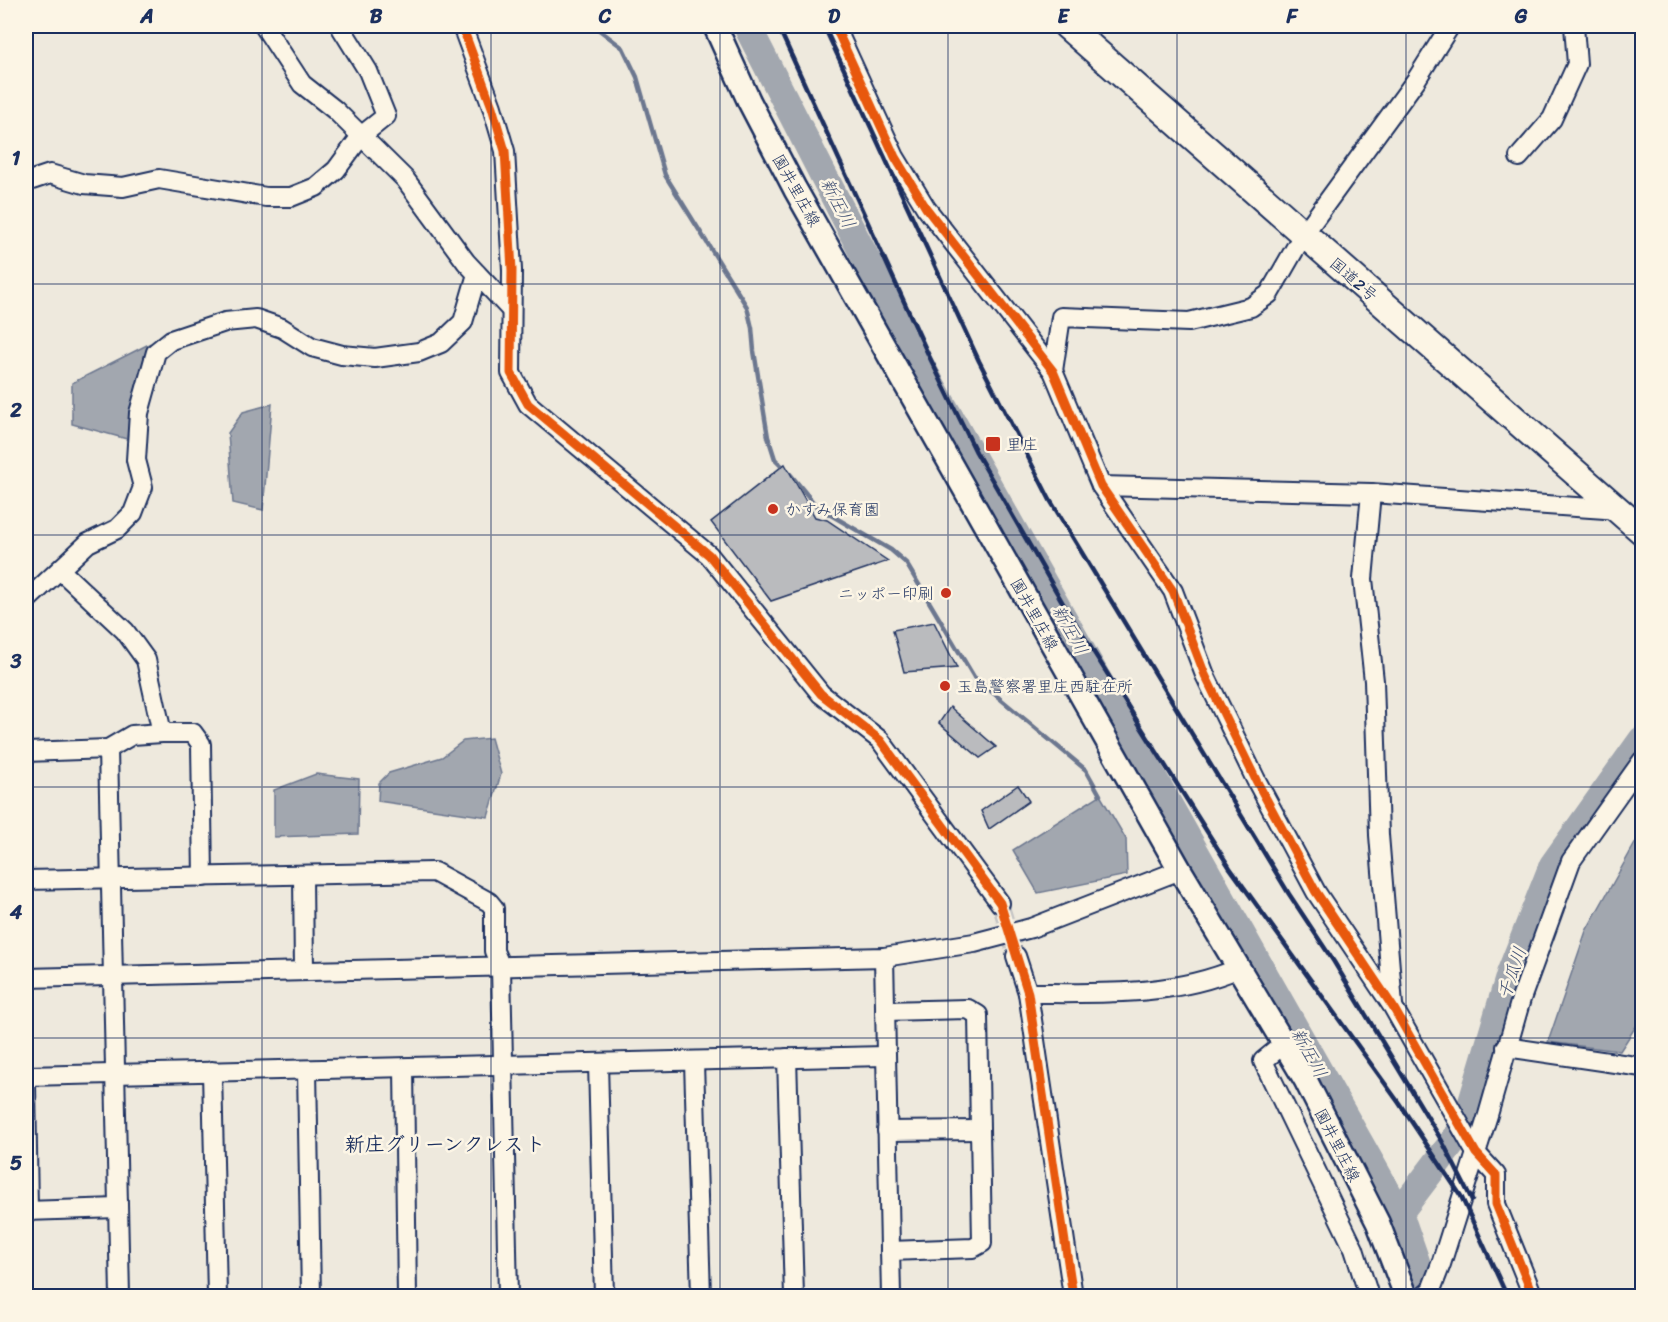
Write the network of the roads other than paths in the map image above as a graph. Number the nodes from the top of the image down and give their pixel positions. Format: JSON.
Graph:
{"nodes":[{"id":1,"x":264,"y":26,"type":"edge"},
{"id":2,"x":340,"y":26,"type":"edge"},
{"id":3,"x":462,"y":26,"type":"edge"},
{"id":4,"x":715,"y":26,"type":"edge"},
{"id":5,"x":835,"y":26,"type":"edge"},
{"id":6,"x":1067,"y":26,"type":"edge"},
{"id":7,"x":1450,"y":26,"type":"edge"},
{"id":8,"x":1574,"y":26,"type":"edge"},
{"id":9,"x":361,"y":136,"type":"junction"},
{"id":10,"x":1520,"y":157,"type":"dead end"},
{"id":11,"x":26,"y":182,"type":"edge"},
{"id":12,"x":1303,"y":235,"type":"junction"},
{"id":13,"x":477,"y":274,"type":"junction"},
{"id":14,"x":511,"y":310,"type":"junction"},
{"id":15,"x":1053,"y":371,"type":"junction"},
{"id":16,"x":1101,"y":486,"type":"junction"},
{"id":17,"x":1371,"y":493,"type":"junction"},
{"id":18,"x":1631,"y":511,"type":"edge"},
{"id":19,"x":1642,"y":531,"type":"edge"},
{"id":20,"x":60,"y":570,"type":"junction"},
{"id":21,"x":26,"y":601,"type":"edge"},
{"id":22,"x":162,"y":733,"type":"junction"},
{"id":23,"x":108,"y":749,"type":"junction"},
{"id":24,"x":26,"y":752,"type":"edge"},
{"id":25,"x":1642,"y":761,"type":"edge"},
{"id":26,"x":1180,"y":870,"type":"junction"},
{"id":27,"x":303,"y":875,"type":"junction"},
{"id":28,"x":203,"y":877,"type":"junction"},
{"id":29,"x":112,"y":879,"type":"junction"},
{"id":30,"x":26,"y":880,"type":"edge"},
{"id":31,"x":1000,"y":903,"type":"tunnel mouth"},
{"id":32,"x":884,"y":957,"type":"junction"},
{"id":33,"x":1017,"y":957,"type":"tunnel mouth"},
{"id":34,"x":501,"y":967,"type":"junction"},
{"id":35,"x":1239,"y":968,"type":"junction"},
{"id":36,"x":304,"y":971,"type":"junction"},
{"id":37,"x":113,"y":975,"type":"junction"},
{"id":38,"x":26,"y":978,"type":"edge"},
{"id":39,"x":1028,"y":993,"type":"junction"},
{"id":40,"x":1393,"y":1007,"type":"junction"},
{"id":41,"x":885,"y":1011,"type":"junction"},
{"id":42,"x":1285,"y":1043,"type":"junction"},
{"id":43,"x":1506,"y":1047,"type":"junction"},
{"id":44,"x":885,"y":1056,"type":"junction"},
{"id":45,"x":787,"y":1058,"type":"junction"},
{"id":46,"x":694,"y":1062,"type":"junction"},
{"id":47,"x":598,"y":1063,"type":"junction"},
{"id":48,"x":502,"y":1065,"type":"junction"},
{"id":49,"x":1642,"y":1067,"type":"edge"},
{"id":50,"x":404,"y":1068,"type":"junction"},
{"id":51,"x":307,"y":1070,"type":"junction"},
{"id":52,"x":212,"y":1071,"type":"junction"},
{"id":53,"x":116,"y":1073,"type":"junction"},
{"id":54,"x":26,"y":1076,"type":"edge"},
{"id":55,"x":26,"y":1085,"type":"edge"},
{"id":56,"x":980,"y":1130,"type":"junction"},
{"id":57,"x":887,"y":1131,"type":"junction"},
{"id":58,"x":1476,"y":1153,"type":"junction"},
{"id":59,"x":118,"y":1208,"type":"junction"},
{"id":60,"x":27,"y":1211,"type":"edge"},
{"id":61,"x":890,"y":1251,"type":"junction"},
{"id":62,"x":120,"y":1296,"type":"edge"},
{"id":63,"x":217,"y":1296,"type":"edge"},
{"id":64,"x":311,"y":1296,"type":"edge"},
{"id":65,"x":407,"y":1296,"type":"edge"},
{"id":66,"x":508,"y":1296,"type":"edge"},
{"id":67,"x":604,"y":1296,"type":"edge"},
{"id":68,"x":701,"y":1296,"type":"edge"},
{"id":69,"x":794,"y":1296,"type":"edge"},
{"id":70,"x":891,"y":1296,"type":"edge"},
{"id":71,"x":1073,"y":1296,"type":"edge"},
{"id":72,"x":1369,"y":1296,"type":"edge"},
{"id":73,"x":1407,"y":1296,"type":"edge"},
{"id":74,"x":1424,"y":1296,"type":"edge"},
{"id":75,"x":1533,"y":1296,"type":"edge"}],
"edges":[{"from":1,"to":9,"type":"street"},
{"from":2,"to":9,"type":"street"},
{"from":3,"to":14,"type":"street"},
{"from":4,"to":26,"type":"main road","name":"園井里庄線"},
{"from":5,"to":15,"type":"street"},
{"from":6,"to":12,"type":"highway","name":"国道2号"},
{"from":7,"to":12,"type":"street"},
{"from":8,"to":10,"type":"street"},
{"from":9,"to":11,"type":"street"},
{"from":9,"to":13,"type":"street"},
{"from":12,"to":15,"type":"street"},
{"from":12,"to":18,"type":"highway","name":"国道2号"},
{"from":13,"to":14,"type":"street"},
{"from":13,"to":20,"type":"street"},
{"from":14,"to":31,"type":"street"},
{"from":15,"to":16,"type":"street"},
{"from":16,"to":17,"type":"street"},
{"from":16,"to":40,"type":"street"},
{"from":17,"to":18,"type":"street"},
{"from":17,"to":40,"type":"street"},
{"from":18,"to":19,"type":"highway","name":"国道2号"},
{"from":20,"to":21,"type":"street"},
{"from":20,"to":22,"type":"street"},
{"from":22,"to":23,"type":"street"},
{"from":22,"to":28,"type":"street"},
{"from":23,"to":24,"type":"street"},
{"from":23,"to":29,"type":"street"},
{"from":25,"to":43,"type":"street"},
{"from":26,"to":32,"type":"street"},
{"from":26,"to":35,"type":"main road","name":"園井里庄線"},
{"from":27,"to":28,"type":"street"},
{"from":27,"to":34,"type":"street"},
{"from":27,"to":36,"type":"street"},
{"from":28,"to":29,"type":"street"},
{"from":29,"to":30,"type":"street"},
{"from":29,"to":37,"type":"street"},
{"from":32,"to":34,"type":"street"},
{"from":32,"to":41,"type":"street"},
{"from":33,"to":39,"type":"street"},
{"from":34,"to":36,"type":"street"},
{"from":34,"to":48,"type":"street"},
{"from":35,"to":39,"type":"street"},
{"from":35,"to":42,"type":"main road","name":"園井里庄線"},
{"from":36,"to":37,"type":"street"},
{"from":37,"to":38,"type":"street"},
{"from":37,"to":53,"type":"street"},
{"from":39,"to":71,"type":"street"},
{"from":40,"to":58,"type":"street"},
{"from":41,"to":44,"type":"street"},
{"from":41,"to":56,"type":"street"},
{"from":42,"to":72,"type":"street"},
{"from":42,"to":73,"type":"main road","name":"園井里庄線"},
{"from":43,"to":49,"type":"street"},
{"from":43,"to":58,"type":"street"},
{"from":44,"to":45,"type":"street"},
{"from":44,"to":57,"type":"street"},
{"from":45,"to":46,"type":"street"},
{"from":45,"to":69,"type":"street"},
{"from":46,"to":47,"type":"street"},
{"from":46,"to":68,"type":"street"},
{"from":47,"to":48,"type":"street"},
{"from":47,"to":67,"type":"street"},
{"from":48,"to":50,"type":"street"},
{"from":48,"to":66,"type":"street"},
{"from":50,"to":51,"type":"street"},
{"from":50,"to":65,"type":"street"},
{"from":51,"to":52,"type":"street"},
{"from":51,"to":64,"type":"street"},
{"from":52,"to":53,"type":"street"},
{"from":52,"to":63,"type":"street"},
{"from":53,"to":54,"type":"street"},
{"from":53,"to":59,"type":"street"},
{"from":55,"to":60,"type":"street"},
{"from":56,"to":57,"type":"street"},
{"from":56,"to":61,"type":"street"},
{"from":57,"to":61,"type":"street"},
{"from":58,"to":74,"type":"street"},
{"from":58,"to":75,"type":"street"},
{"from":59,"to":60,"type":"street"},
{"from":59,"to":62,"type":"street"},
{"from":61,"to":70,"type":"street"}]}
